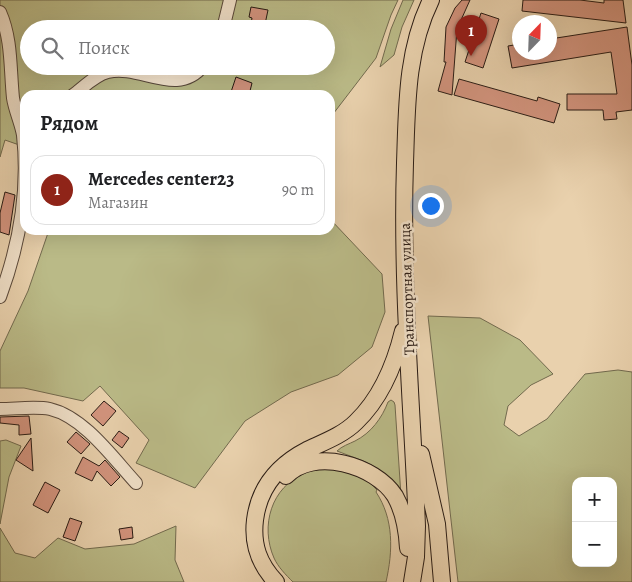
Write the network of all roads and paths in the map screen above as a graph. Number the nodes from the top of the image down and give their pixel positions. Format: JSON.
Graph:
{"nodes":[{"id":1,"x":230,"y":0,"type":"edge"},
{"id":2,"x":431,"y":0,"type":"edge"},
{"id":3,"x":0,"y":12,"type":"edge"},
{"id":4,"x":225,"y":20,"type":"edge"},
{"id":5,"x":100,"y":75,"type":"edge"},
{"id":6,"x":141,"y":75,"type":"edge"},
{"id":7,"x":193,"y":75,"type":"edge"},
{"id":8,"x":80,"y":90,"type":"edge"},
{"id":9,"x":20,"y":124,"type":"edge"},
{"id":10,"x":20,"y":226,"type":"edge"},
{"id":11,"x":0,"y":297,"type":"edge"},
{"id":12,"x":406,"y":317,"type":"junction"},
{"id":13,"x":0,"y":409,"type":"edge"},
{"id":14,"x":412,"y":410,"type":"junction"},
{"id":15,"x":136,"y":483,"type":"dead end"},
{"id":16,"x":253,"y":531,"type":"junction"},
{"id":17,"x":276,"y":582,"type":"edge"},
{"id":18,"x":410,"y":582,"type":"edge"},
{"id":19,"x":442,"y":582,"type":"edge"}],
"edges":[{"from":1,"to":4,"type":"street"},
{"from":2,"to":12,"type":"main road","name":"Транспортная улица"},
{"from":3,"to":9,"type":"street"},
{"from":5,"to":8,"type":"street"},
{"from":6,"to":7,"type":"street"},
{"from":10,"to":11,"type":"street"},
{"from":12,"to":14,"type":"main road","name":"Транспортная улица"},
{"from":12,"to":16,"type":"main road"},
{"from":13,"to":15,"type":"street"},
{"from":14,"to":18,"type":"main road","name":"Транспортная улица"},
{"from":14,"to":19,"type":"main road"},
{"from":16,"to":17,"type":"main road"},
{"from":16,"to":18,"type":"main road"}]}
